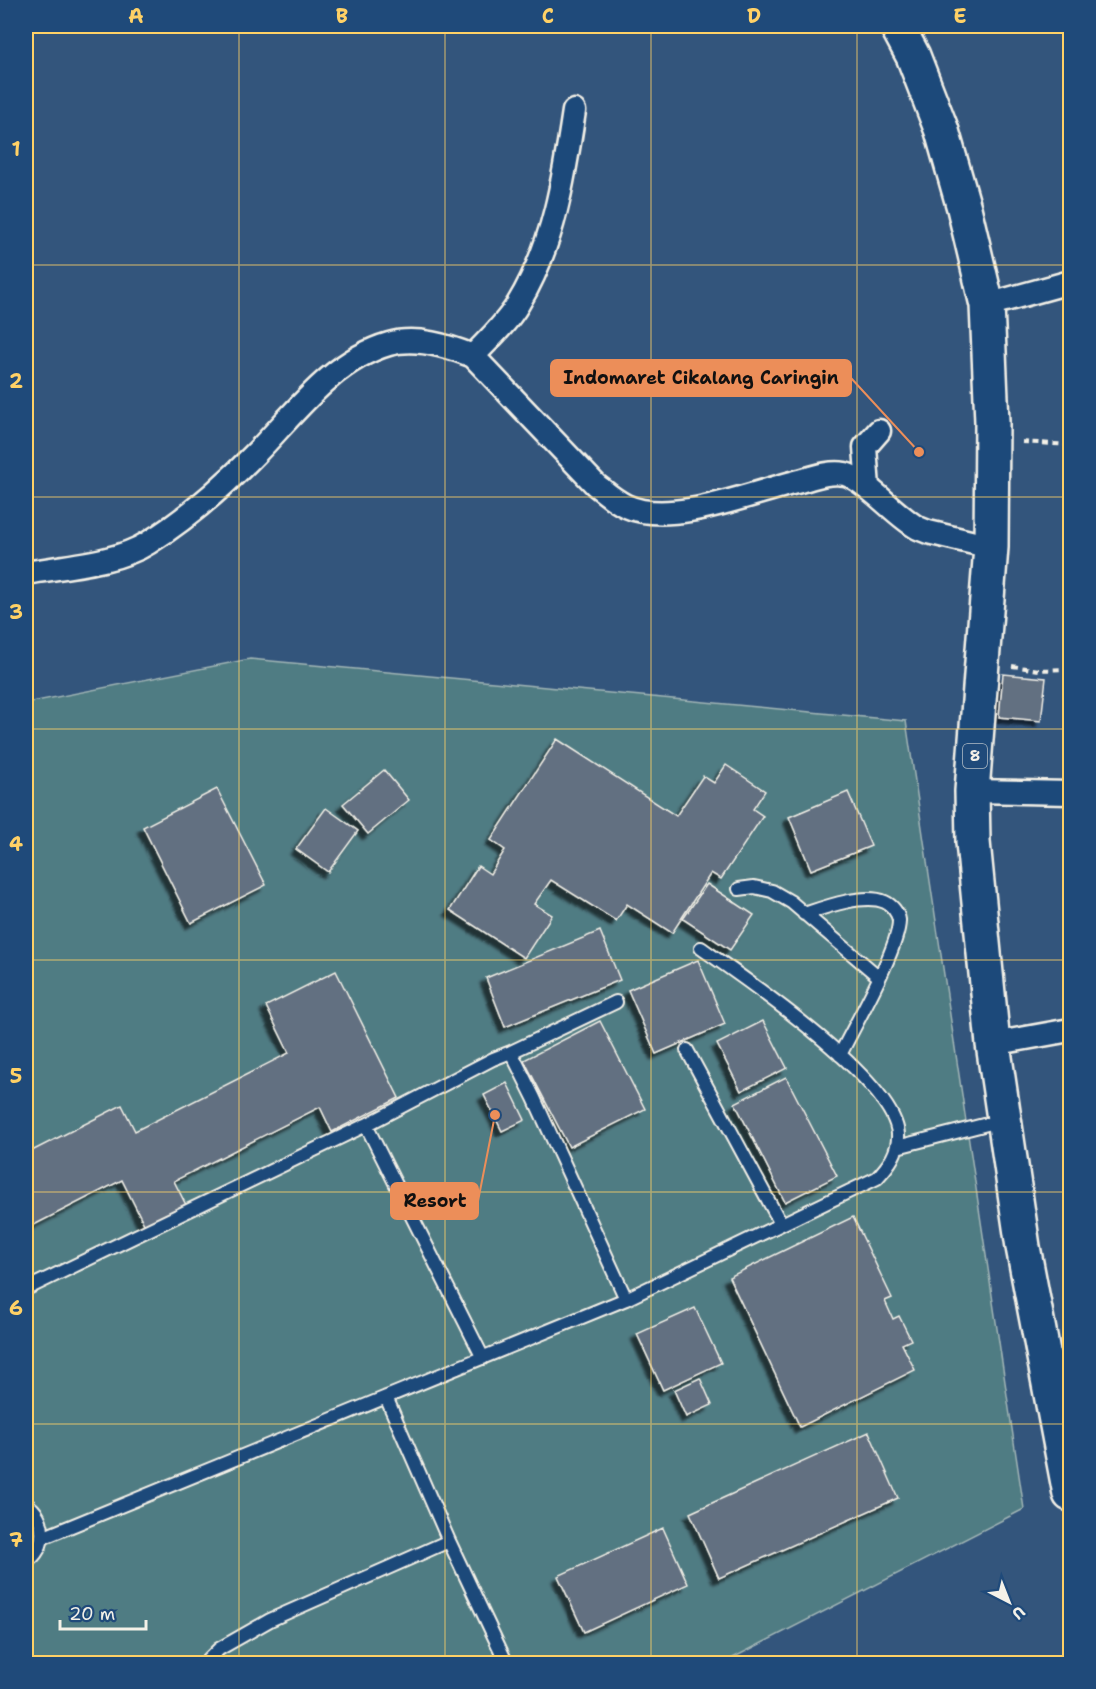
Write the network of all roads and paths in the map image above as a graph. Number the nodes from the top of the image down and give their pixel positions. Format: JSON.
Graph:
{"nodes":[{"id":1,"x":897,"y":26,"type":"edge"},
{"id":2,"x":574,"y":111,"type":"dead end"},
{"id":3,"x":1071,"y":282,"type":"edge"},
{"id":4,"x":987,"y":305,"type":"junction"},
{"id":5,"x":473,"y":356,"type":"junction"},
{"id":6,"x":879,"y":431,"type":"dead end"},
{"id":7,"x":992,"y":440,"type":"junction"},
{"id":8,"x":1071,"y":445,"type":"edge"},
{"id":9,"x":868,"y":488,"type":"junction"},
{"id":10,"x":991,"y":547,"type":"junction"},
{"id":11,"x":26,"y":573,"type":"edge"},
{"id":12,"x":982,"y":662,"type":"junction"},
{"id":13,"x":1071,"y":669,"type":"edge"},
{"id":14,"x":972,"y":791,"type":"junction"},
{"id":15,"x":1071,"y":793,"type":"edge"},
{"id":16,"x":739,"y":889,"type":"dead end"},
{"id":17,"x":804,"y":914,"type":"junction"},
{"id":18,"x":701,"y":948,"type":"dead end"},
{"id":19,"x":879,"y":977,"type":"junction"},
{"id":20,"x":616,"y":1002,"type":"dead end"},
{"id":21,"x":1071,"y":1030,"type":"edge"},
{"id":22,"x":993,"y":1044,"type":"junction"},
{"id":23,"x":687,"y":1050,"type":"dead end"},
{"id":24,"x":511,"y":1052,"type":"junction"},
{"id":25,"x":840,"y":1055,"type":"junction"},
{"id":26,"x":1004,"y":1120,"type":"junction"},
{"id":27,"x":366,"y":1125,"type":"junction"},
{"id":28,"x":897,"y":1147,"type":"junction"},
{"id":29,"x":781,"y":1224,"type":"junction"},
{"id":30,"x":26,"y":1289,"type":"edge"},
{"id":31,"x":626,"y":1299,"type":"junction"},
{"id":32,"x":483,"y":1358,"type":"junction"},
{"id":33,"x":386,"y":1397,"type":"junction"},
{"id":34,"x":1071,"y":1494,"type":"edge"},
{"id":35,"x":26,"y":1504,"type":"edge"},
{"id":36,"x":42,"y":1538,"type":"junction"},
{"id":37,"x":449,"y":1541,"type":"junction"},
{"id":38,"x":26,"y":1562,"type":"edge"},
{"id":39,"x":204,"y":1664,"type":"edge"},
{"id":40,"x":507,"y":1664,"type":"edge"}],
"edges":[{"from":1,"to":4,"type":"highway","number":"8"},
{"from":2,"to":5,"type":"street"},
{"from":3,"to":4,"type":"street"},
{"from":4,"to":7,"type":"highway","number":"8"},
{"from":5,"to":9,"type":"street"},
{"from":5,"to":11,"type":"street"},
{"from":6,"to":9,"type":"street"},
{"from":7,"to":8,"type":"path"},
{"from":7,"to":10,"type":"highway","number":"8"},
{"from":9,"to":10,"type":"street"},
{"from":10,"to":12,"type":"highway","number":"8"},
{"from":12,"to":13,"type":"path"},
{"from":12,"to":14,"type":"highway","number":"8"},
{"from":14,"to":15,"type":"street"},
{"from":14,"to":22,"type":"highway","number":"8"},
{"from":16,"to":17,"type":"lane"},
{"from":17,"to":19,"type":"lane"},
{"from":17,"to":19,"type":"lane"},
{"from":18,"to":25,"type":"lane"},
{"from":19,"to":25,"type":"lane"},
{"from":20,"to":24,"type":"lane"},
{"from":21,"to":22,"type":"street"},
{"from":22,"to":26,"type":"highway","number":"8"},
{"from":23,"to":29,"type":"lane"},
{"from":24,"to":27,"type":"lane"},
{"from":24,"to":31,"type":"lane"},
{"from":25,"to":28,"type":"lane"},
{"from":26,"to":28,"type":"lane"},
{"from":26,"to":34,"type":"highway","number":"8"},
{"from":27,"to":30,"type":"lane"},
{"from":27,"to":32,"type":"lane"},
{"from":28,"to":29,"type":"lane"},
{"from":29,"to":31,"type":"lane"},
{"from":31,"to":32,"type":"lane"},
{"from":32,"to":33,"type":"lane"},
{"from":33,"to":36,"type":"lane"},
{"from":33,"to":37,"type":"lane"},
{"from":35,"to":36,"type":"lane"},
{"from":36,"to":38,"type":"lane"},
{"from":37,"to":39,"type":"lane"},
{"from":37,"to":40,"type":"lane"}]}
